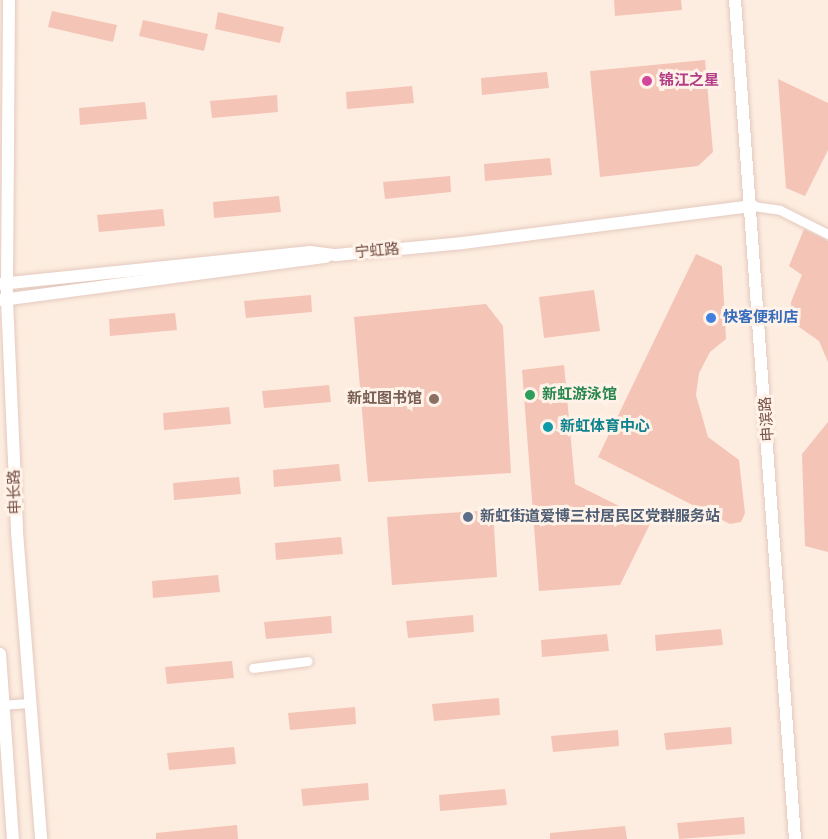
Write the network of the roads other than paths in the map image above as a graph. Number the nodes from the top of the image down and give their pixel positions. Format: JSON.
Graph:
{"nodes":[{"id":1,"x":9,"y":0,"type":"edge"},
{"id":2,"x":735,"y":0,"type":"edge"},
{"id":3,"x":753,"y":206,"type":"junction"},
{"id":4,"x":828,"y":234,"type":"edge"},
{"id":5,"x":336,"y":255,"type":"junction"},
{"id":6,"x":3,"y":283,"type":"edge"},
{"id":7,"x":4,"y":300,"type":"edge"},
{"id":8,"x":0,"y":654,"type":"edge"},
{"id":9,"x":309,"y":661,"type":"dead end"},
{"id":10,"x":253,"y":668,"type":"dead end"},
{"id":11,"x":29,"y":703,"type":"junction"},
{"id":12,"x":2,"y":705,"type":"edge"},
{"id":13,"x":13,"y":839,"type":"edge"},
{"id":14,"x":41,"y":839,"type":"edge"},
{"id":15,"x":795,"y":839,"type":"edge"}],
"edges":[{"from":1,"to":6,"type":"main road","name":"申长路"},
{"from":2,"to":3,"type":"main road","name":"申滨路"},
{"from":3,"to":4,"type":"street"},
{"from":3,"to":5,"type":"main road","name":"宁虹路"},
{"from":3,"to":15,"type":"main road","name":"申滨路"},
{"from":5,"to":6,"type":"main road","name":"宁虹路"},
{"from":5,"to":7,"type":"main road"},
{"from":6,"to":7,"type":"main road","name":"申长路"},
{"from":7,"to":11,"type":"main road","name":"申长路"},
{"from":8,"to":12,"type":"main road"},
{"from":9,"to":10,"type":"street"},
{"from":11,"to":12,"type":"street"},
{"from":11,"to":14,"type":"main road","name":"申长路"},
{"from":12,"to":13,"type":"main road"}]}
